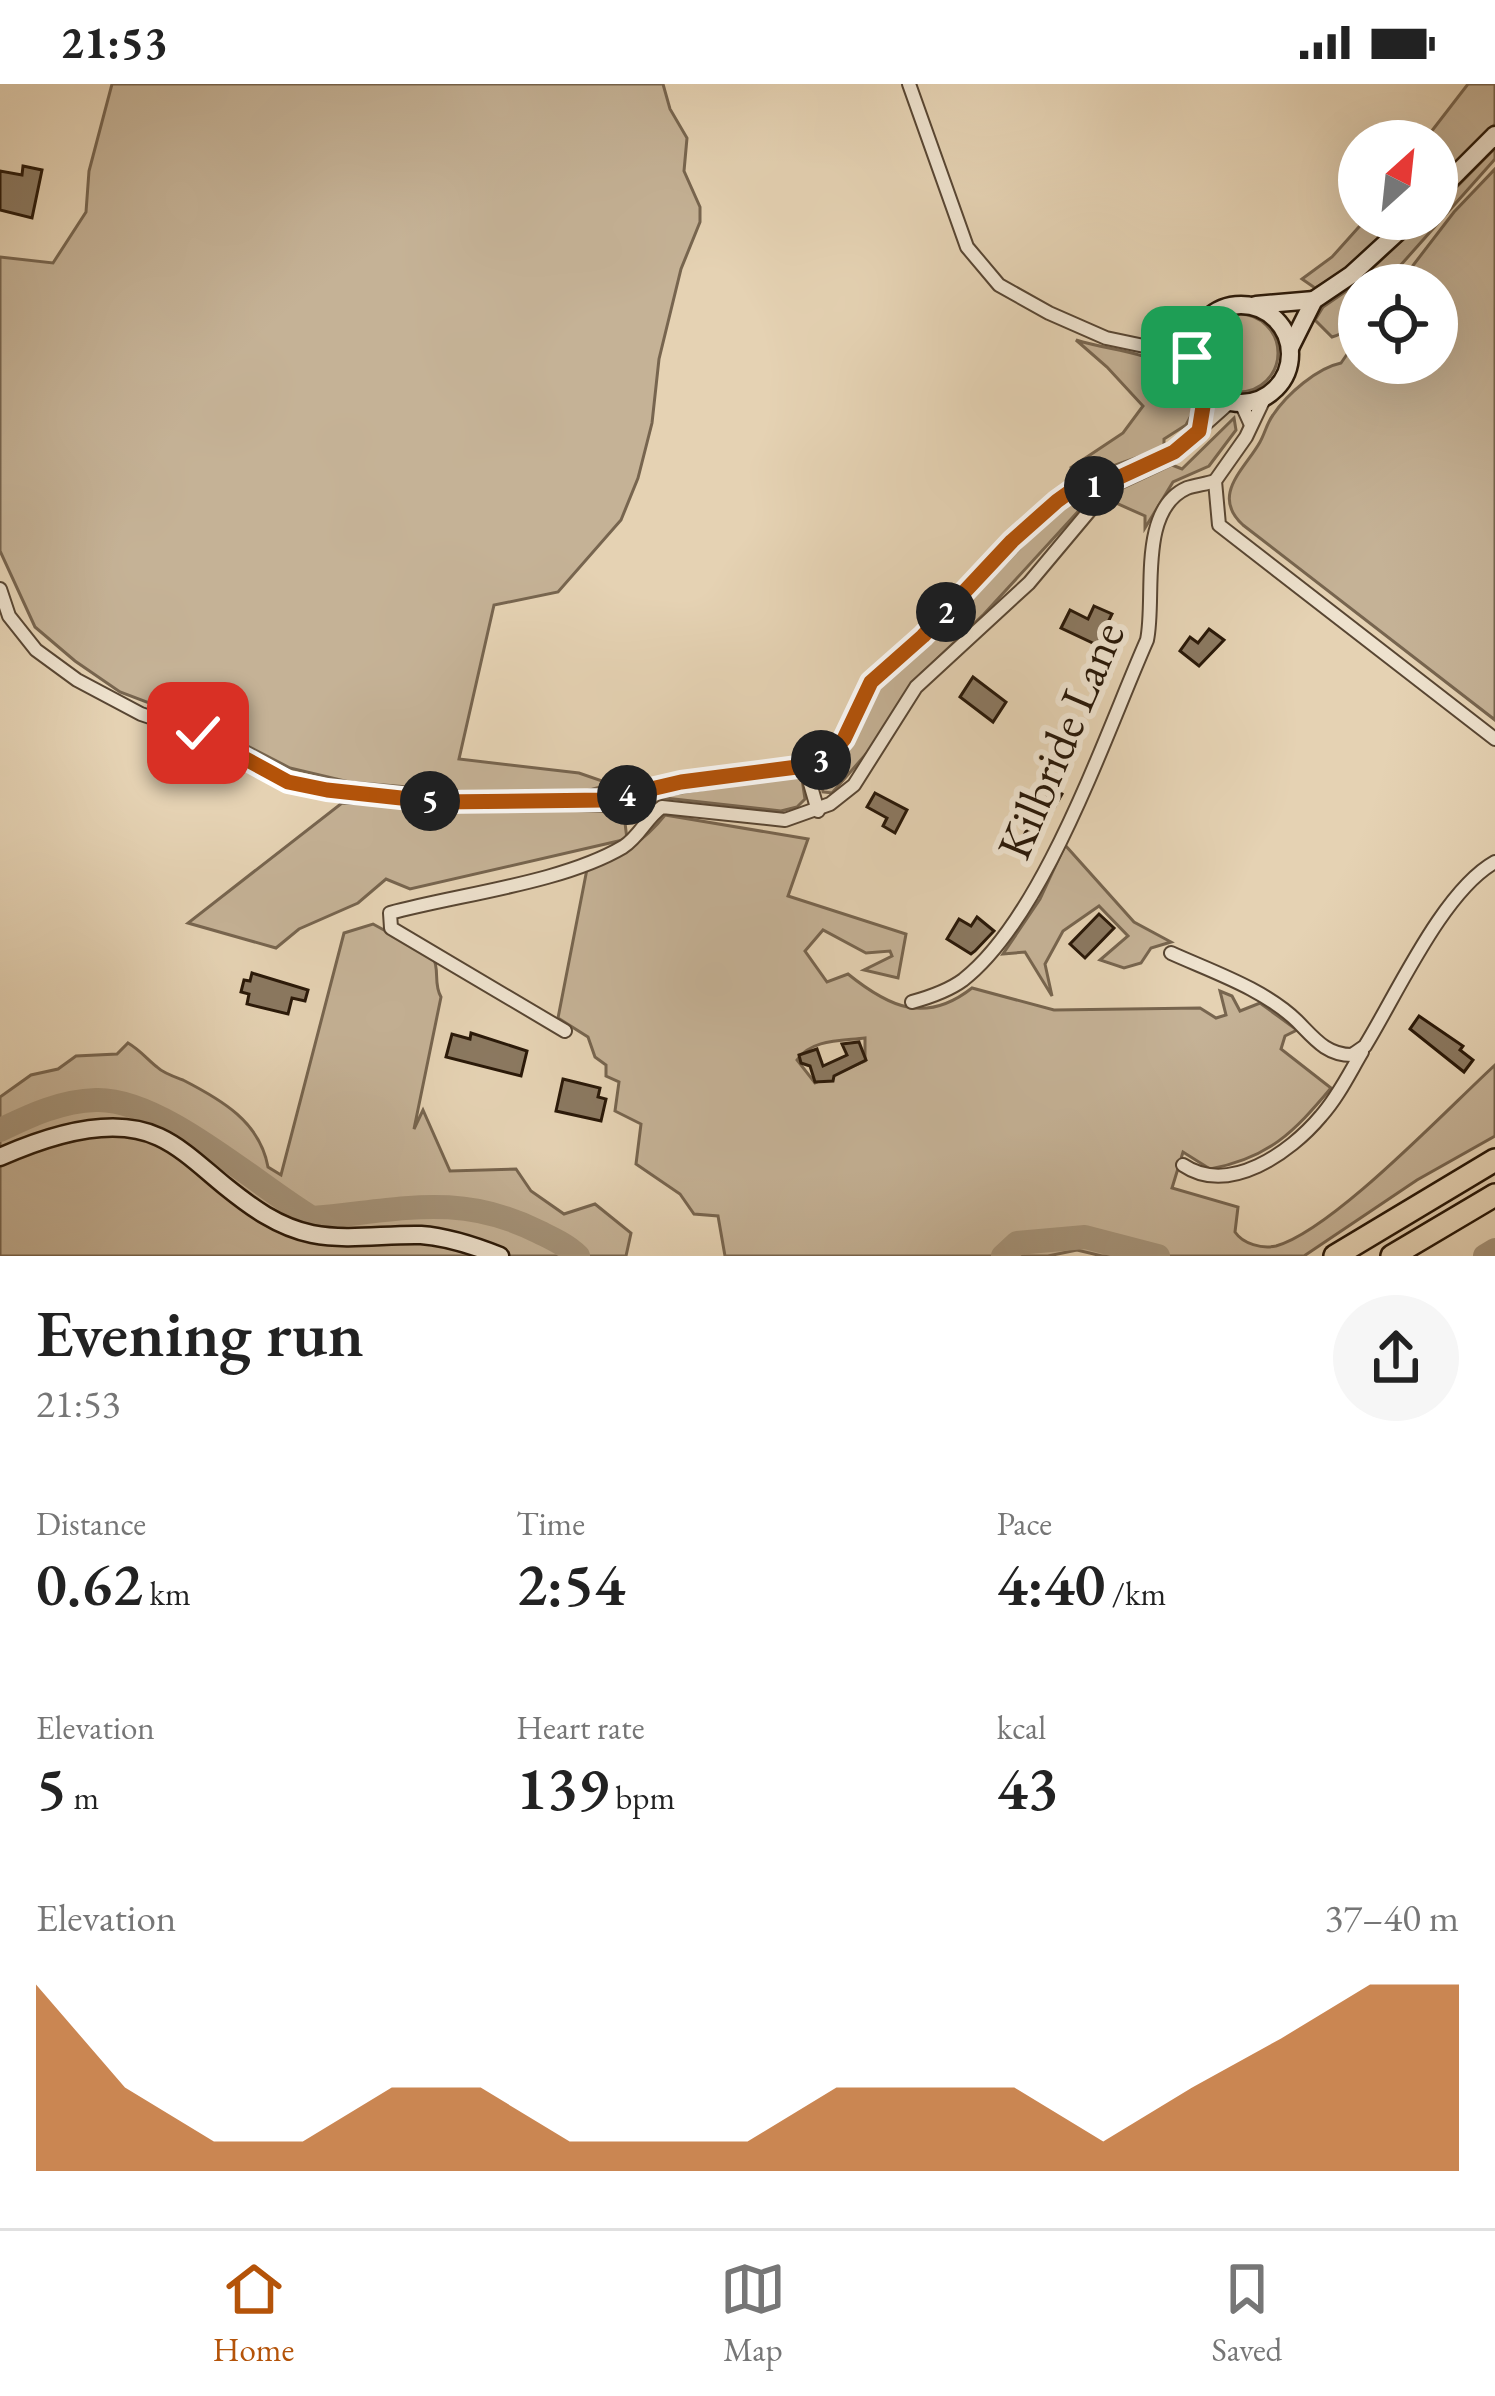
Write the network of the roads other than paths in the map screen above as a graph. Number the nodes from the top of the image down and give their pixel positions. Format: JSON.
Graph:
{"nodes":[{"id":1,"x":909,"y":84,"type":"edge"},
{"id":2,"x":1495,"y":136,"type":"edge"},
{"id":3,"x":1458,"y":172,"type":"edge"},
{"id":4,"x":1389,"y":240,"type":"edge"},
{"id":5,"x":1314,"y":301,"type":"junction"},
{"id":6,"x":1250,"y":305,"type":"junction"},
{"id":7,"x":1201,"y":326,"type":"junction"},
{"id":8,"x":1290,"y":349,"type":"junction"},
{"id":9,"x":1163,"y":350,"type":"junction"},
{"id":10,"x":1201,"y":381,"type":"junction"},
{"id":11,"x":1265,"y":397,"type":"junction"},
{"id":12,"x":1236,"y":403,"type":"junction"},
{"id":13,"x":1251,"y":425,"type":"junction"},
{"id":14,"x":1199,"y":431,"type":"junction"},
{"id":15,"x":1215,"y":481,"type":"junction"},
{"id":16,"x":1090,"y":509,"type":"dead end"},
{"id":17,"x":0,"y":589,"type":"edge"},
{"id":18,"x":1495,"y":739,"type":"edge"},
{"id":19,"x":805,"y":766,"type":"junction"},
{"id":20,"x":818,"y":811,"type":"junction"},
{"id":21,"x":1495,"y":862,"type":"edge"},
{"id":22,"x":1171,"y":953,"type":"dead end"},
{"id":23,"x":912,"y":1002,"type":"dead end"},
{"id":24,"x":565,"y":1031,"type":"dead end"},
{"id":25,"x":1365,"y":1046,"type":"junction"},
{"id":26,"x":0,"y":1157,"type":"edge"},
{"id":27,"x":1495,"y":1160,"type":"edge"},
{"id":28,"x":1184,"y":1165,"type":"dead end"},
{"id":29,"x":1495,"y":1195,"type":"edge"},
{"id":30,"x":1495,"y":1209,"type":"edge"},
{"id":31,"x":500,"y":1256,"type":"edge"},
{"id":32,"x":1335,"y":1256,"type":"edge"},
{"id":33,"x":1392,"y":1256,"type":"edge"},
{"id":34,"x":1414,"y":1256,"type":"edge"}],
"edges":[{"from":1,"to":9,"type":"street"},
{"from":2,"to":3,"type":"street"},
{"from":4,"to":5,"type":"street"},
{"from":5,"to":6,"type":"street"},
{"from":5,"to":8,"type":"street"},
{"from":6,"to":7,"type":"street"},
{"from":6,"to":8,"type":"street"},
{"from":7,"to":9,"type":"street"},
{"from":7,"to":10,"type":"street"},
{"from":8,"to":11,"type":"street"},
{"from":9,"to":10,"type":"street"},
{"from":10,"to":12,"type":"street"},
{"from":10,"to":14,"type":"street"},
{"from":11,"to":12,"type":"street"},
{"from":11,"to":13,"type":"street"},
{"from":12,"to":13,"type":"street"},
{"from":12,"to":14,"type":"street"},
{"from":13,"to":15,"type":"street"},
{"from":14,"to":19,"type":"street"},
{"from":15,"to":18,"type":"street"},
{"from":15,"to":23,"type":"street","name":"Kilbride Lane"},
{"from":16,"to":20,"type":"street"},
{"from":17,"to":19,"type":"street"},
{"from":19,"to":20,"type":"street"},
{"from":20,"to":24,"type":"street"},
{"from":21,"to":25,"type":"street"},
{"from":22,"to":25,"type":"street"},
{"from":25,"to":28,"type":"street"},
{"from":26,"to":31,"type":"street"},
{"from":27,"to":32,"type":"highway"},
{"from":29,"to":33,"type":"highway"},
{"from":30,"to":34,"type":"highway"}]}
